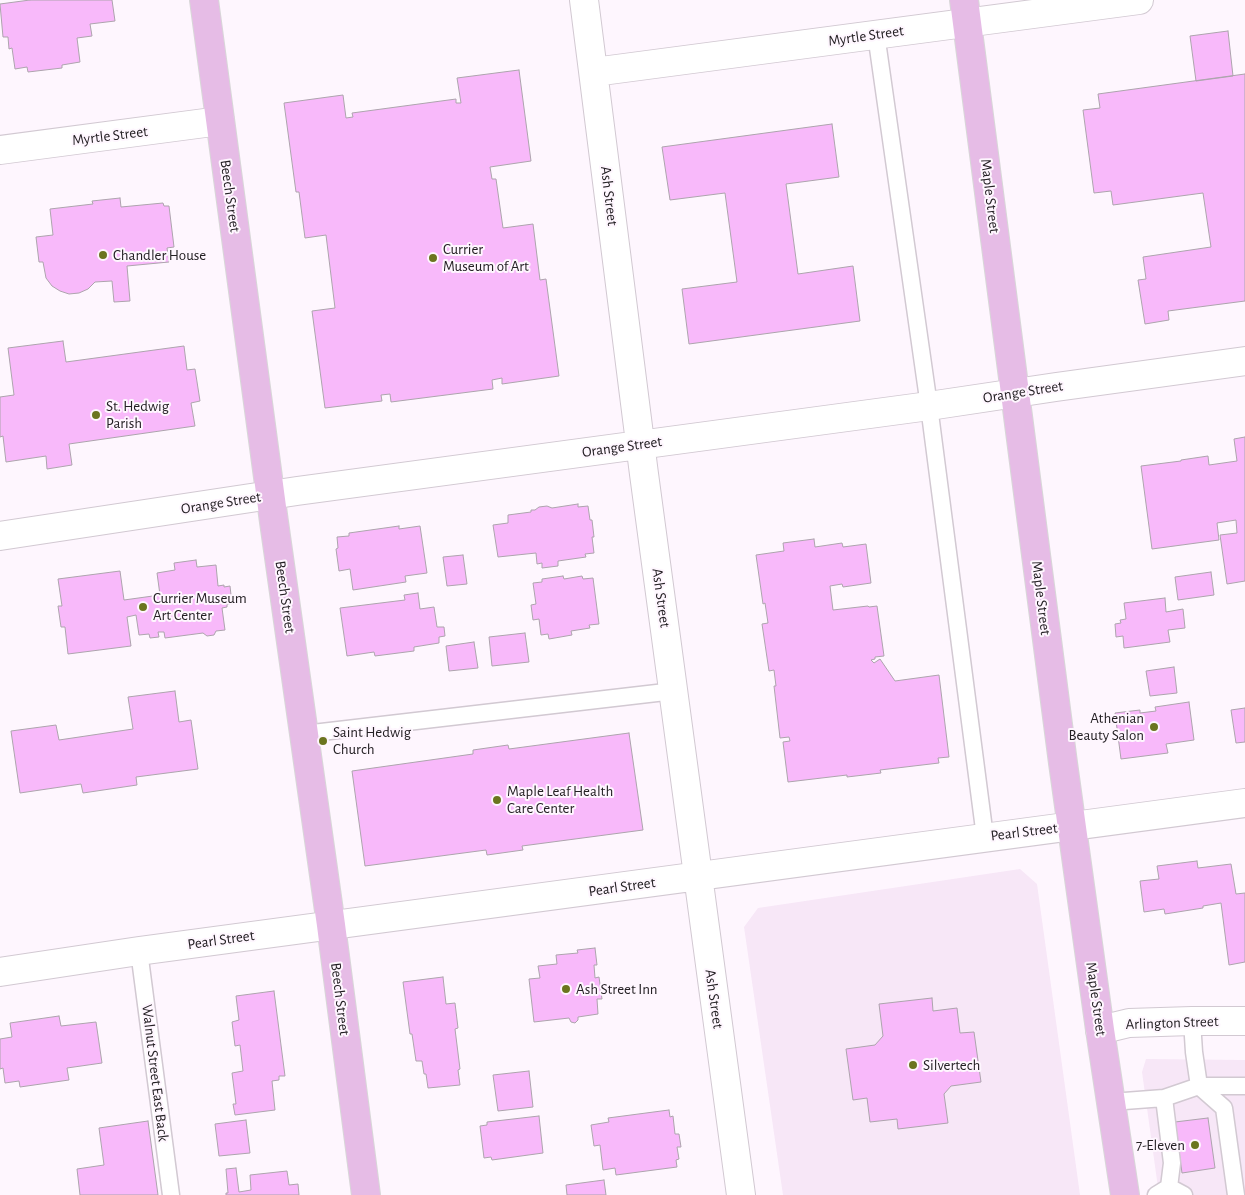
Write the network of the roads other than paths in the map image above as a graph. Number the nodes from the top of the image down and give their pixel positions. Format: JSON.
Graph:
{"nodes":[{"id":1,"x":204,"y":0,"type":"edge"},
{"id":2,"x":584,"y":0,"type":"edge"},
{"id":3,"x":1140,"y":0,"type":"edge"},
{"id":4,"x":966,"y":11,"type":"edge"},
{"id":5,"x":876,"y":34,"type":"junction"},
{"id":6,"x":594,"y":72,"type":"junction"},
{"id":7,"x":220,"y":121,"type":"junction"},
{"id":8,"x":0,"y":150,"type":"edge"},
{"id":9,"x":1245,"y":361,"type":"edge"},
{"id":10,"x":1015,"y":393,"type":"junction"},
{"id":11,"x":929,"y":406,"type":"junction"},
{"id":12,"x":640,"y":445,"type":"junction"},
{"id":13,"x":271,"y":496,"type":"junction"},
{"id":14,"x":0,"y":536,"type":"edge"},
{"id":15,"x":674,"y":691,"type":"junction"},
{"id":16,"x":304,"y":734,"type":"junction"},
{"id":17,"x":1245,"y":803,"type":"edge"},
{"id":18,"x":1072,"y":826,"type":"junction"},
{"id":19,"x":984,"y":837,"type":"junction"},
{"id":20,"x":698,"y":876,"type":"junction"},
{"id":21,"x":331,"y":925,"type":"junction"},
{"id":22,"x":139,"y":951,"type":"junction"},
{"id":23,"x":0,"y":972,"type":"edge"},
{"id":24,"x":1192,"y":1021,"type":"junction"},
{"id":25,"x":1245,"y":1021,"type":"edge"},
{"id":26,"x":1100,"y":1030,"type":"junction"},
{"id":27,"x":1199,"y":1086,"type":"junction"},
{"id":28,"x":1245,"y":1086,"type":"edge"},
{"id":29,"x":1164,"y":1098,"type":"junction"},
{"id":30,"x":1111,"y":1102,"type":"junction"},
{"id":31,"x":1162,"y":1191,"type":"edge"},
{"id":32,"x":171,"y":1195,"type":"edge"},
{"id":33,"x":366,"y":1195,"type":"edge"},
{"id":34,"x":741,"y":1195,"type":"edge"},
{"id":35,"x":1125,"y":1195,"type":"edge"},
{"id":36,"x":1184,"y":1195,"type":"edge"},
{"id":37,"x":1236,"y":1195,"type":"edge"}],
"edges":[{"from":1,"to":7,"type":"main road","name":"Beech Street"},
{"from":2,"to":6,"type":"street","name":"Ash Street"},
{"from":3,"to":4,"type":"street","name":"Myrtle Street"},
{"from":4,"to":5,"type":"street","name":"Myrtle Street"},
{"from":4,"to":10,"type":"main road","name":"Maple Street"},
{"from":5,"to":6,"type":"street","name":"Myrtle Street"},
{"from":5,"to":11,"type":"lane"},
{"from":6,"to":12,"type":"street","name":"Ash Street"},
{"from":7,"to":8,"type":"street","name":"Myrtle Street"},
{"from":7,"to":13,"type":"main road","name":"Beech Street"},
{"from":9,"to":10,"type":"street","name":"Orange Street"},
{"from":10,"to":11,"type":"street","name":"Orange Street"},
{"from":10,"to":18,"type":"main road","name":"Maple Street"},
{"from":11,"to":12,"type":"street","name":"Orange Street"},
{"from":11,"to":19,"type":"lane"},
{"from":12,"to":13,"type":"street","name":"Orange Street"},
{"from":12,"to":15,"type":"street","name":"Ash Street"},
{"from":13,"to":14,"type":"street","name":"Orange Street"},
{"from":13,"to":16,"type":"main road","name":"Beech Street"},
{"from":15,"to":16,"type":"lane"},
{"from":15,"to":20,"type":"street","name":"Ash Street"},
{"from":16,"to":21,"type":"main road","name":"Beech Street"},
{"from":17,"to":18,"type":"street","name":"Pearl Street"},
{"from":18,"to":19,"type":"street","name":"Pearl Street"},
{"from":18,"to":26,"type":"main road","name":"Maple Street"},
{"from":19,"to":20,"type":"street","name":"Pearl Street"},
{"from":20,"to":21,"type":"street","name":"Pearl Street"},
{"from":20,"to":34,"type":"street","name":"Ash Street"},
{"from":21,"to":22,"type":"street","name":"Pearl Street"},
{"from":21,"to":33,"type":"main road","name":"Beech Street"},
{"from":22,"to":23,"type":"street","name":"Pearl Street"},
{"from":22,"to":32,"type":"lane","name":"Walnut Street East Back"},
{"from":24,"to":25,"type":"street","name":"Arlington Street"},
{"from":24,"to":26,"type":"street","name":"Arlington Street"},
{"from":24,"to":27,"type":"lane"},
{"from":26,"to":30,"type":"main road","name":"Maple Street"},
{"from":27,"to":28,"type":"lane"},
{"from":27,"to":29,"type":"lane"},
{"from":27,"to":37,"type":"lane"},
{"from":29,"to":30,"type":"lane"},
{"from":29,"to":31,"type":"lane"},
{"from":30,"to":35,"type":"main road","name":"Maple Street"},
{"from":31,"to":36,"type":"lane"}]}
